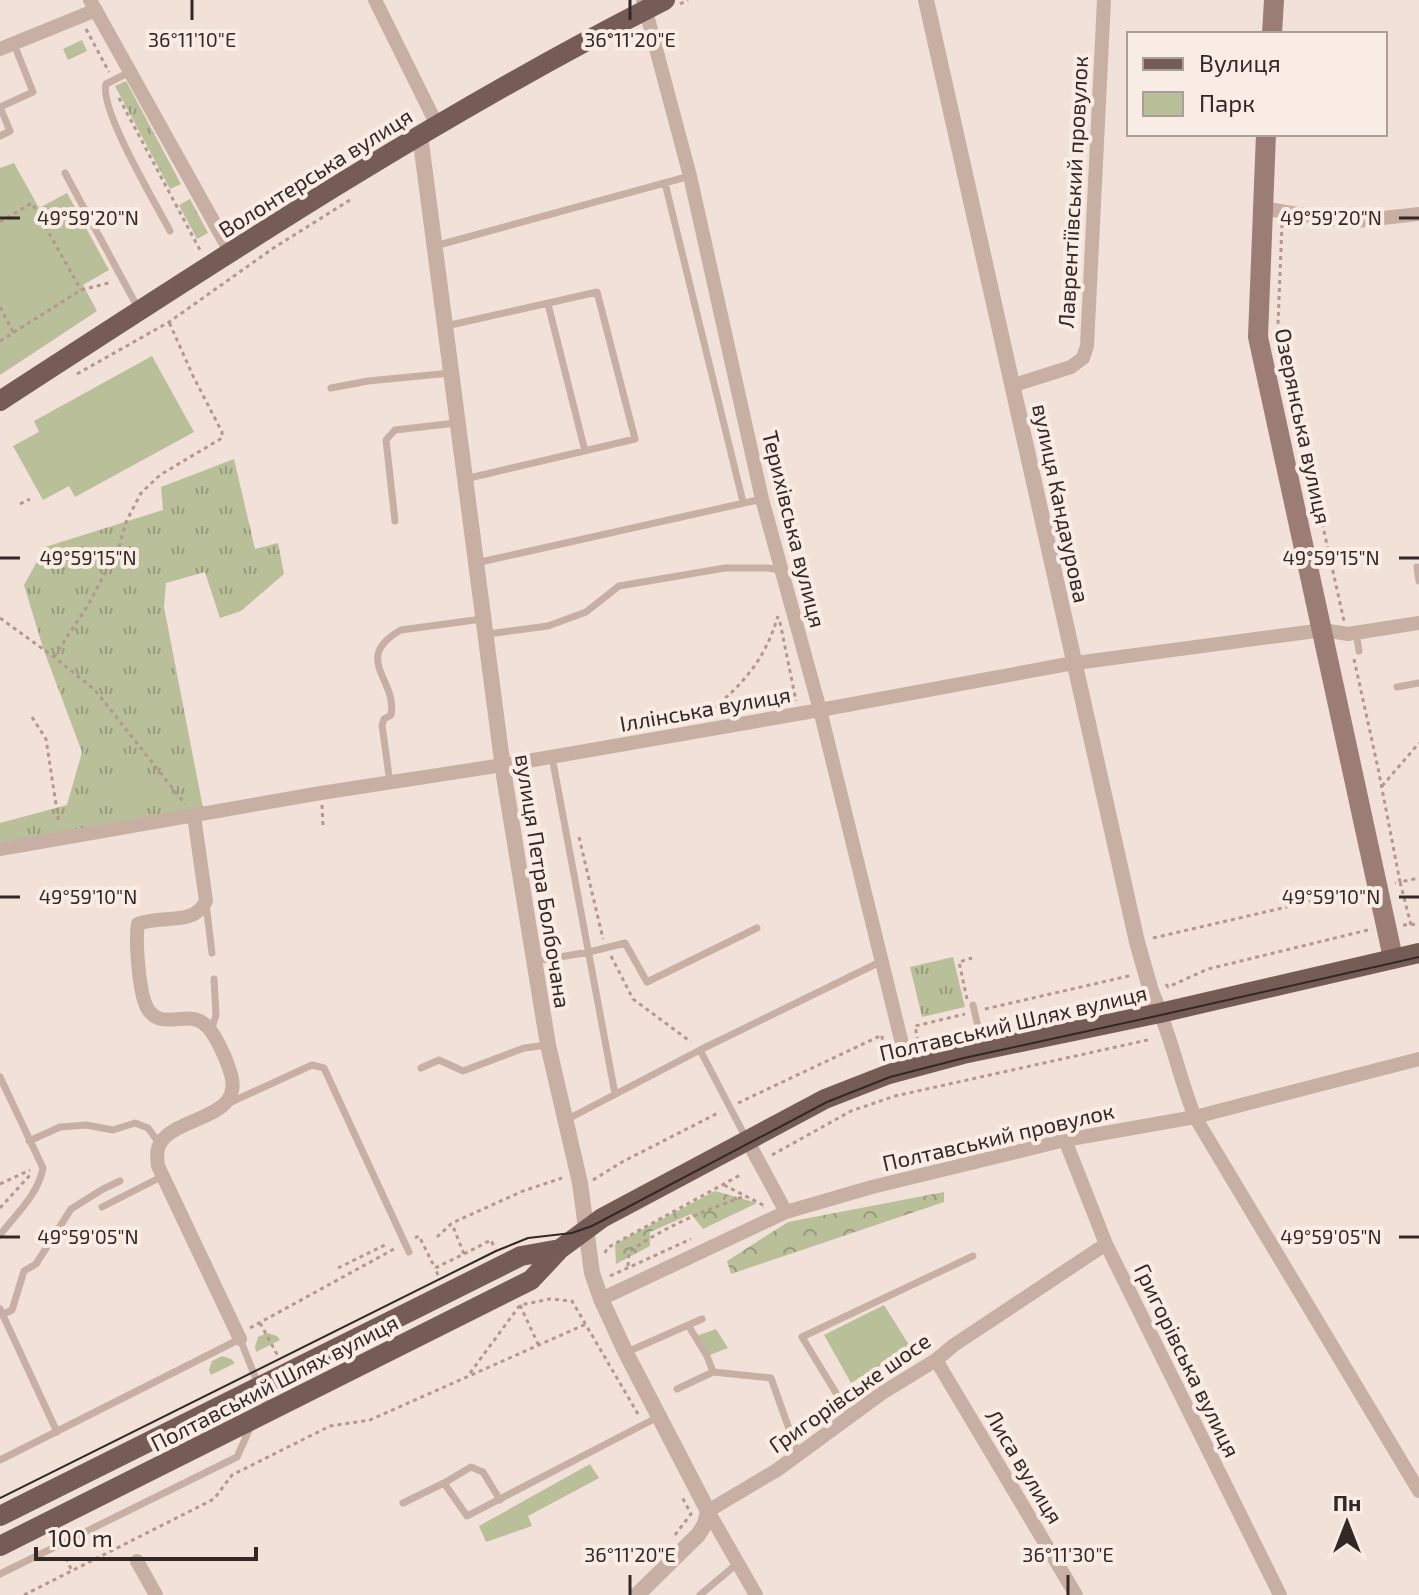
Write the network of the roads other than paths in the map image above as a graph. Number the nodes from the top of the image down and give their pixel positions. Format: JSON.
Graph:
{"nodes":[{"id":1,"x":375,"y":0,"type":"edge"},
{"id":2,"x":665,"y":0,"type":"edge"},
{"id":3,"x":926,"y":0,"type":"edge"},
{"id":4,"x":1104,"y":0,"type":"edge"},
{"id":5,"x":1274,"y":0,"type":"edge"},
{"id":6,"x":93,"y":5,"type":"edge"},
{"id":7,"x":644,"y":5,"type":"edge"},
{"id":8,"x":1272,"y":32,"type":"edge"},
{"id":9,"x":7,"y":47,"type":"edge"},
{"id":10,"x":130,"y":72,"type":"junction"},
{"id":11,"x":0,"y":107,"type":"edge"},
{"id":12,"x":428,"y":130,"type":"junction"},
{"id":13,"x":0,"y":136,"type":"edge"},
{"id":14,"x":1266,"y":136,"type":"edge"},
{"id":15,"x":65,"y":173,"type":"dead end"},
{"id":16,"x":690,"y":176,"type":"junction"},
{"id":17,"x":665,"y":183,"type":"junction"},
{"id":18,"x":1262,"y":208,"type":"junction"},
{"id":19,"x":1419,"y":214,"type":"edge"},
{"id":20,"x":170,"y":231,"type":"dead end"},
{"id":21,"x":435,"y":246,"type":"junction"},
{"id":22,"x":231,"y":253,"type":"junction"},
{"id":23,"x":548,"y":304,"type":"junction"},
{"id":24,"x":139,"y":310,"type":"junction"},
{"id":25,"x":445,"y":326,"type":"junction"},
{"id":26,"x":451,"y":373,"type":"junction"},
{"id":27,"x":1014,"y":385,"type":"junction"},
{"id":28,"x":331,"y":388,"type":"dead end"},
{"id":29,"x":0,"y":401,"type":"edge"},
{"id":30,"x":458,"y":422,"type":"junction"},
{"id":31,"x":585,"y":451,"type":"junction"},
{"id":32,"x":465,"y":479,"type":"junction"},
{"id":33,"x":762,"y":499,"type":"junction"},
{"id":34,"x":743,"y":502,"type":"junction"},
{"id":35,"x":395,"y":521,"type":"dead end"},
{"id":36,"x":476,"y":563,"type":"junction"},
{"id":37,"x":1417,"y":567,"type":"dead end"},
{"id":38,"x":782,"y":570,"type":"junction"},
{"id":39,"x":1419,"y":581,"type":"edge"},
{"id":40,"x":1419,"y":623,"type":"edge"},
{"id":41,"x":484,"y":627,"type":"junction"},
{"id":42,"x":1323,"y":630,"type":"junction"},
{"id":43,"x":1352,"y":633,"type":"junction"},
{"id":44,"x":1359,"y":651,"type":"dead end"},
{"id":45,"x":1074,"y":663,"type":"junction"},
{"id":46,"x":1419,"y":683,"type":"edge"},
{"id":47,"x":1397,"y":687,"type":"dead end"},
{"id":48,"x":820,"y":710,"type":"junction"},
{"id":49,"x":552,"y":757,"type":"junction"},
{"id":50,"x":503,"y":765,"type":"junction"},
{"id":51,"x":390,"y":783,"type":"junction"},
{"id":52,"x":194,"y":816,"type":"junction"},
{"id":53,"x":0,"y":849,"type":"edge"},
{"id":54,"x":206,"y":901,"type":"junction"},
{"id":55,"x":757,"y":928,"type":"dead end"},
{"id":56,"x":589,"y":952,"type":"junction"},
{"id":57,"x":212,"y":953,"type":"dead end"},
{"id":58,"x":1419,"y":953,"type":"edge"},
{"id":59,"x":1393,"y":958,"type":"junction"},
{"id":60,"x":534,"y":961,"type":"junction"},
{"id":61,"x":882,"y":961,"type":"junction"},
{"id":62,"x":214,"y":979,"type":"dead end"},
{"id":63,"x":973,"y":1010,"type":"road end"},
{"id":64,"x":1160,"y":1013,"type":"junction"},
{"id":65,"x":211,"y":1031,"type":"junction"},
{"id":66,"x":548,"y":1045,"type":"junction"},
{"id":67,"x":700,"y":1050,"type":"junction"},
{"id":68,"x":983,"y":1050,"type":"junction"},
{"id":69,"x":1419,"y":1059,"type":"edge"},
{"id":70,"x":421,"y":1068,"type":"dead end"},
{"id":71,"x":908,"y":1068,"type":"junction"},
{"id":72,"x":0,"y":1077,"type":"edge"},
{"id":73,"x":615,"y":1094,"type":"junction"},
{"id":74,"x":224,"y":1106,"type":"junction"},
{"id":75,"x":1195,"y":1117,"type":"junction"},
{"id":76,"x":566,"y":1121,"type":"junction"},
{"id":77,"x":747,"y":1140,"type":"junction"},
{"id":78,"x":1065,"y":1140,"type":"junction"},
{"id":79,"x":29,"y":1141,"type":"junction"},
{"id":80,"x":159,"y":1143,"type":"junction"},
{"id":81,"x":163,"y":1176,"type":"junction"},
{"id":82,"x":120,"y":1181,"type":"dead end"},
{"id":83,"x":102,"y":1207,"type":"dead end"},
{"id":84,"x":786,"y":1212,"type":"junction"},
{"id":85,"x":587,"y":1228,"type":"junction"},
{"id":86,"x":0,"y":1235,"type":"edge"},
{"id":87,"x":1106,"y":1244,"type":"junction"},
{"id":88,"x":560,"y":1249,"type":"junction"},
{"id":89,"x":409,"y":1252,"type":"dead end"},
{"id":90,"x":973,"y":1256,"type":"dead end"},
{"id":91,"x":601,"y":1299,"type":"junction"},
{"id":92,"x":1,"y":1312,"type":"edge"},
{"id":93,"x":702,"y":1319,"type":"dead end"},
{"id":94,"x":688,"y":1325,"type":"junction"},
{"id":95,"x":242,"y":1335,"type":"junction"},
{"id":96,"x":626,"y":1353,"type":"junction"},
{"id":97,"x":936,"y":1360,"type":"junction"},
{"id":98,"x":713,"y":1372,"type":"junction"},
{"id":99,"x":259,"y":1387,"type":"junction"},
{"id":100,"x":677,"y":1389,"type":"dead end"},
{"id":101,"x":262,"y":1415,"type":"junction"},
{"id":102,"x":660,"y":1416,"type":"junction"},
{"id":103,"x":850,"y":1416,"type":"junction"},
{"id":104,"x":57,"y":1432,"type":"junction"},
{"id":105,"x":798,"y":1454,"type":"junction"},
{"id":106,"x":0,"y":1460,"type":"edge"},
{"id":107,"x":444,"y":1483,"type":"junction"},
{"id":108,"x":1419,"y":1491,"type":"edge"},
{"id":109,"x":500,"y":1500,"type":"junction"},
{"id":110,"x":403,"y":1503,"type":"dead end"},
{"id":111,"x":708,"y":1511,"type":"junction"},
{"id":112,"x":0,"y":1516,"type":"edge"},
{"id":113,"x":0,"y":1546,"type":"edge"},
{"id":114,"x":137,"y":1561,"type":"dead end"},
{"id":115,"x":739,"y":1562,"type":"junction"},
{"id":116,"x":0,"y":1574,"type":"edge"},
{"id":117,"x":156,"y":1595,"type":"edge"},
{"id":118,"x":637,"y":1595,"type":"edge"},
{"id":119,"x":700,"y":1595,"type":"edge"},
{"id":120,"x":756,"y":1595,"type":"edge"},
{"id":121,"x":1076,"y":1595,"type":"edge"},
{"id":122,"x":1280,"y":1595,"type":"edge"}],
"edges":[{"from":1,"to":12,"type":"street","name":"вулиця Петра Болбочана"},
{"from":2,"to":7,"type":"main road","name":"Волонтерська вулиця"},
{"from":3,"to":27,"type":"street","name":"вулиця Кандаурова"},
{"from":4,"to":27,"type":"street","name":"Лаврентіївський провулок"},
{"from":5,"to":8,"type":"main road"},
{"from":6,"to":9,"type":"street"},
{"from":6,"to":10,"type":"street"},
{"from":7,"to":12,"type":"main road","name":"Волонтерська вулиця"},
{"from":7,"to":16,"type":"street","name":"Терихівська вулиця"},
{"from":9,"to":11,"type":"lane"},
{"from":10,"to":20,"type":"lane"},
{"from":10,"to":22,"type":"street"},
{"from":11,"to":13,"type":"lane"},
{"from":12,"to":21,"type":"street","name":"вулиця Петра Болбочана"},
{"from":12,"to":22,"type":"main road","name":"Волонтерська вулиця"},
{"from":14,"to":18,"type":"main road","name":"Озерянська вулиця"},
{"from":15,"to":24,"type":"lane"},
{"from":16,"to":17,"type":"lane"},
{"from":16,"to":33,"type":"street","name":"Терихівська вулиця"},
{"from":17,"to":21,"type":"lane"},
{"from":17,"to":34,"type":"lane"},
{"from":18,"to":19,"type":"street"},
{"from":18,"to":42,"type":"main road","name":"Озерянська вулиця"},
{"from":21,"to":25,"type":"street","name":"вулиця Петра Болбочана"},
{"from":22,"to":24,"type":"main road","name":"Волонтерська вулиця"},
{"from":23,"to":25,"type":"lane"},
{"from":23,"to":31,"type":"lane"},
{"from":23,"to":31,"type":"lane"},
{"from":24,"to":29,"type":"main road","name":"Волонтерська вулиця"},
{"from":25,"to":26,"type":"street","name":"вулиця Петра Болбочана"},
{"from":26,"to":28,"type":"lane"},
{"from":26,"to":30,"type":"street","name":"вулиця Петра Болбочана"},
{"from":27,"to":45,"type":"street","name":"вулиця Кандаурова"},
{"from":30,"to":32,"type":"street","name":"вулиця Петра Болбочана"},
{"from":30,"to":35,"type":"lane"},
{"from":31,"to":32,"type":"lane"},
{"from":32,"to":36,"type":"street","name":"вулиця Петра Болбочана"},
{"from":33,"to":34,"type":"lane"},
{"from":33,"to":38,"type":"street","name":"Терихівська вулиця"},
{"from":34,"to":36,"type":"lane"},
{"from":36,"to":41,"type":"street","name":"вулиця Петра Болбочана"},
{"from":37,"to":39,"type":"lane"},
{"from":38,"to":41,"type":"lane"},
{"from":38,"to":48,"type":"street","name":"Терихівська вулиця"},
{"from":40,"to":43,"type":"street","name":"Іллінська вулиця"},
{"from":41,"to":50,"type":"street","name":"вулиця Петра Болбочана"},
{"from":41,"to":51,"type":"lane"},
{"from":42,"to":43,"type":"street","name":"Іллінська вулиця"},
{"from":42,"to":45,"type":"street","name":"Іллінська вулиця"},
{"from":42,"to":59,"type":"main road","name":"Озерянська вулиця"},
{"from":43,"to":44,"type":"lane"},
{"from":45,"to":48,"type":"street","name":"Іллінська вулиця"},
{"from":45,"to":64,"type":"street","name":"вулиця Кандаурова"},
{"from":46,"to":47,"type":"lane"},
{"from":48,"to":49,"type":"street","name":"Іллінська вулиця"},
{"from":48,"to":61,"type":"street","name":"Терихівська вулиця"},
{"from":49,"to":50,"type":"street","name":"Іллінська вулиця"},
{"from":49,"to":56,"type":"lane"},
{"from":50,"to":51,"type":"street","name":"Іллінська вулиця"},
{"from":50,"to":60,"type":"street","name":"вулиця Петра Болбочана"},
{"from":51,"to":52,"type":"street","name":"Іллінська вулиця"},
{"from":52,"to":53,"type":"street","name":"Іллінська вулиця"},
{"from":52,"to":54,"type":"street"},
{"from":54,"to":57,"type":"lane"},
{"from":54,"to":65,"type":"street"},
{"from":55,"to":56,"type":"lane"},
{"from":56,"to":60,"type":"lane"},
{"from":56,"to":73,"type":"lane"},
{"from":58,"to":59,"type":"main road","name":"Полтавський Шлях вулиця"},
{"from":59,"to":64,"type":"main road","name":"Полтавський Шлях вулиця"},
{"from":60,"to":66,"type":"street","name":"вулиця Петра Болбочана"},
{"from":61,"to":67,"type":"lane"},
{"from":61,"to":71,"type":"street","name":"Терихівська вулиця"},
{"from":62,"to":65,"type":"lane"},
{"from":63,"to":68,"type":"lane"},
{"from":64,"to":68,"type":"main road","name":"Полтавський Шлях вулиця"},
{"from":64,"to":75,"type":"street"},
{"from":65,"to":74,"type":"street"},
{"from":66,"to":70,"type":"lane"},
{"from":66,"to":76,"type":"street","name":"вулиця Петра Болбочана"},
{"from":67,"to":73,"type":"lane"},
{"from":67,"to":77,"type":"lane"},
{"from":68,"to":71,"type":"main road","name":"Полтавський Шлях вулиця"},
{"from":69,"to":75,"type":"street","name":"Полтавський провулок"},
{"from":71,"to":77,"type":"main road","name":"Полтавський Шлях вулиця"},
{"from":72,"to":79,"type":"lane"},
{"from":73,"to":76,"type":"lane"},
{"from":74,"to":80,"type":"street"},
{"from":74,"to":89,"type":"lane"},
{"from":75,"to":78,"type":"street","name":"Полтавський провулок"},
{"from":75,"to":108,"type":"street"},
{"from":76,"to":85,"type":"street","name":"вулиця Петра Болбочана"},
{"from":77,"to":84,"type":"street"},
{"from":77,"to":85,"type":"main road","name":"Полтавський Шлях вулиця"},
{"from":78,"to":84,"type":"street","name":"Полтавський провулок"},
{"from":78,"to":87,"type":"street","name":"Григорівська вулиця"},
{"from":79,"to":80,"type":"lane"},
{"from":79,"to":86,"type":"lane"},
{"from":80,"to":81,"type":"street"},
{"from":81,"to":83,"type":"lane"},
{"from":81,"to":95,"type":"street"},
{"from":82,"to":92,"type":"lane"},
{"from":84,"to":91,"type":"street","name":"Полтавський провулок"},
{"from":85,"to":88,"type":"main road","name":"Полтавський Шлях вулиця"},
{"from":85,"to":91,"type":"street","name":"вулиця Петра Болбочана"},
{"from":87,"to":97,"type":"street","name":"Григорівське шосе"},
{"from":87,"to":122,"type":"street","name":"Григорівська вулиця"},
{"from":88,"to":99,"type":"main road","name":"Полтавський Шлях вулиця"},
{"from":88,"to":101,"type":"main road","name":"Полтавський Шлях вулиця"},
{"from":90,"to":103,"type":"lane"},
{"from":91,"to":96,"type":"street","name":"вулиця Петра Болбочана"},
{"from":92,"to":104,"type":"lane"},
{"from":93,"to":94,"type":"lane"},
{"from":94,"to":96,"type":"lane"},
{"from":94,"to":98,"type":"lane"},
{"from":95,"to":99,"type":"lane"},
{"from":95,"to":104,"type":"lane"},
{"from":96,"to":102,"type":"street","name":"вулиця Петра Болбочана"},
{"from":97,"to":103,"type":"street","name":"Григорівське шосе"},
{"from":97,"to":121,"type":"street","name":"Лиса вулиця"},
{"from":98,"to":100,"type":"lane"},
{"from":98,"to":105,"type":"lane"},
{"from":99,"to":101,"type":"lane"},
{"from":99,"to":112,"type":"main road","name":"Полтавський Шлях вулиця"},
{"from":101,"to":113,"type":"main road","name":"Полтавський Шлях вулиця"},
{"from":101,"to":116,"type":"lane"},
{"from":102,"to":109,"type":"lane"},
{"from":102,"to":111,"type":"street","name":"вулиця Петра Болбочана"},
{"from":103,"to":105,"type":"street","name":"Григорівське шосе"},
{"from":104,"to":106,"type":"lane"},
{"from":105,"to":111,"type":"street","name":"Григорівське шосе"},
{"from":107,"to":109,"type":"lane"},
{"from":107,"to":109,"type":"lane"},
{"from":107,"to":110,"type":"lane"},
{"from":111,"to":115,"type":"street","name":"вулиця Петра Болбочана"},
{"from":111,"to":118,"type":"street","name":"Григорівське шосе"},
{"from":114,"to":117,"type":"street"},
{"from":115,"to":119,"type":"lane"},
{"from":115,"to":120,"type":"street","name":"вулиця Петра Болбочана"}]}
